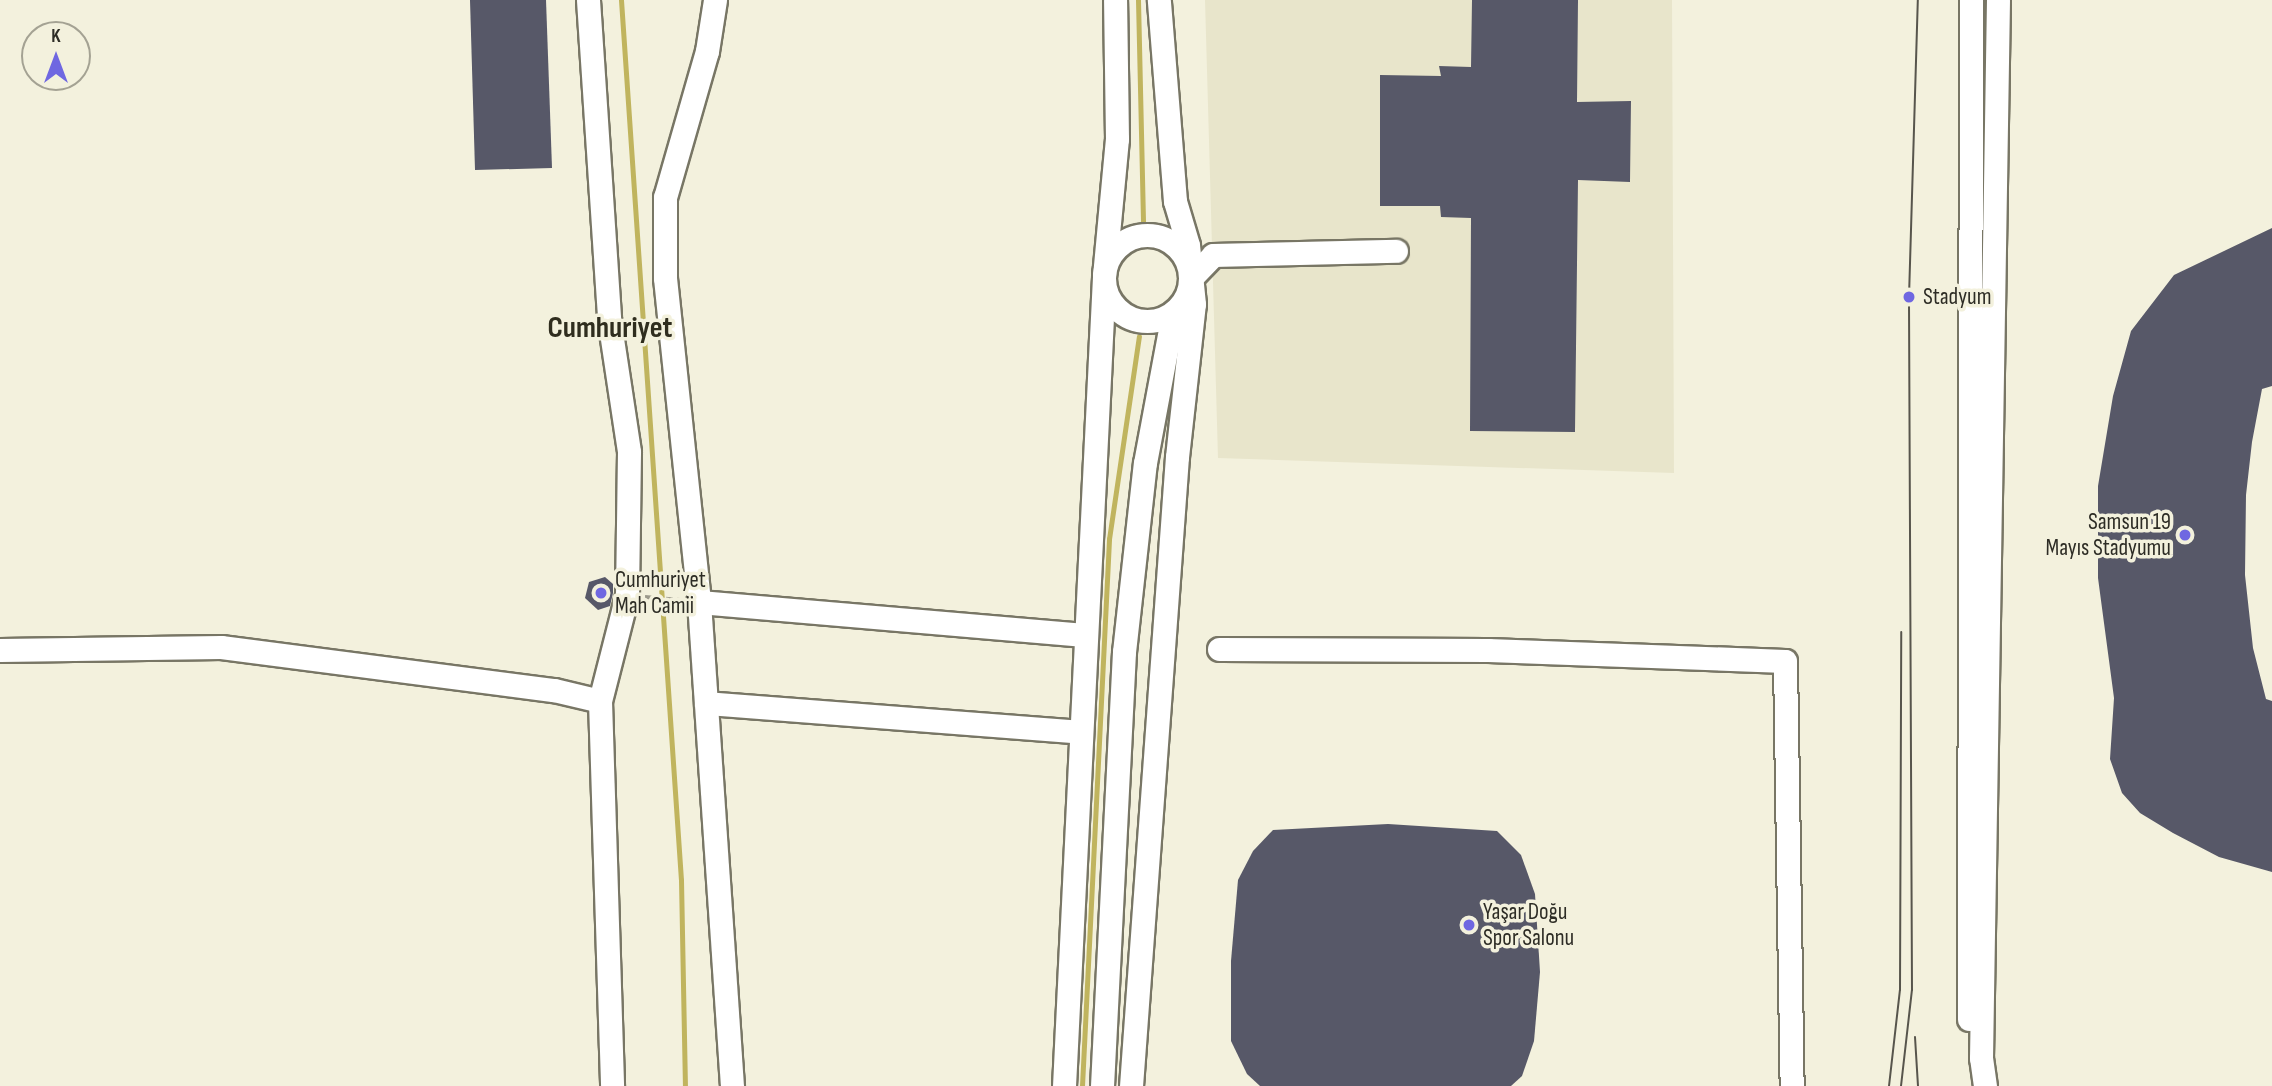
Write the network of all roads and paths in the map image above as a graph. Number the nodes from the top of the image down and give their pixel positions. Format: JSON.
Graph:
{"nodes":[{"id":1,"x":589,"y":0,"type":"edge"},
{"id":2,"x":715,"y":0,"type":"edge"},
{"id":3,"x":1115,"y":0,"type":"edge"},
{"id":4,"x":1159,"y":0,"type":"edge"},
{"id":5,"x":1970,"y":0,"type":"edge"},
{"id":6,"x":1998,"y":0,"type":"edge"},
{"id":7,"x":1396,"y":251,"type":"dead end"},
{"id":8,"x":1104,"y":276,"type":"junction"},
{"id":9,"x":1191,"y":278,"type":"junction"},
{"id":10,"x":1183,"y":309,"type":"junction"},
{"id":11,"x":627,"y":595,"type":"junction"},
{"id":12,"x":699,"y":603,"type":"junction"},
{"id":13,"x":1085,"y":635,"type":"junction"},
{"id":14,"x":1219,"y":649,"type":"dead end"},
{"id":15,"x":0,"y":650,"type":"edge"},
{"id":16,"x":600,"y":702,"type":"junction"},
{"id":17,"x":706,"y":704,"type":"junction"},
{"id":18,"x":1080,"y":732,"type":"junction"},
{"id":19,"x":612,"y":1086,"type":"edge"},
{"id":20,"x":732,"y":1086,"type":"edge"},
{"id":21,"x":1064,"y":1086,"type":"edge"},
{"id":22,"x":1102,"y":1086,"type":"edge"},
{"id":23,"x":1131,"y":1086,"type":"edge"},
{"id":24,"x":1792,"y":1086,"type":"edge"},
{"id":25,"x":1969,"y":1086,"type":"edge"},
{"id":26,"x":1985,"y":1086,"type":"edge"}],
"edges":[{"from":1,"to":11,"type":"street"},
{"from":2,"to":12,"type":"street"},
{"from":3,"to":8,"type":"street"},
{"from":4,"to":9,"type":"street"},
{"from":5,"to":25,"type":"street"},
{"from":6,"to":26,"type":"street"},
{"from":7,"to":9,"type":"street"},
{"from":8,"to":9,"type":"street"},
{"from":8,"to":10,"type":"street"},
{"from":8,"to":13,"type":"street"},
{"from":9,"to":10,"type":"street"},
{"from":10,"to":22,"type":"street"},
{"from":10,"to":23,"type":"street"},
{"from":11,"to":12,"type":"path"},
{"from":11,"to":16,"type":"street"},
{"from":12,"to":13,"type":"street"},
{"from":12,"to":17,"type":"street"},
{"from":13,"to":18,"type":"street"},
{"from":14,"to":24,"type":"street"},
{"from":15,"to":16,"type":"street"},
{"from":16,"to":19,"type":"street"},
{"from":17,"to":18,"type":"street"},
{"from":17,"to":20,"type":"street"},
{"from":18,"to":21,"type":"street"}]}
